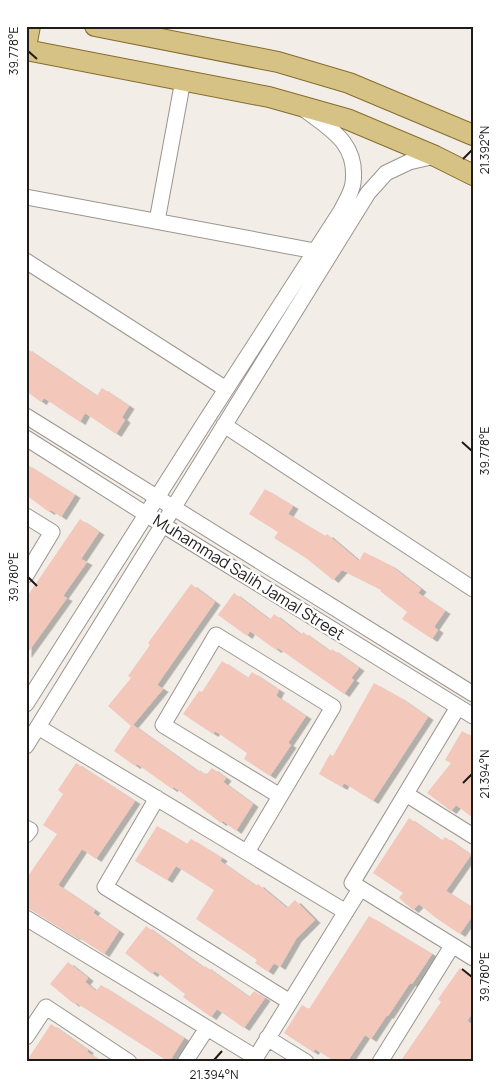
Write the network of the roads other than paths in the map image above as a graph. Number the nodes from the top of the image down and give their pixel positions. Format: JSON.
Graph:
{"nodes":[{"id":1,"x":30,"y":26,"type":"edge"},
{"id":2,"x":95,"y":26,"type":"edge"},
{"id":3,"x":26,"y":48,"type":"edge"},
{"id":4,"x":183,"y":80,"type":"junction"},
{"id":5,"x":298,"y":105,"type":"junction"},
{"id":6,"x":473,"y":135,"type":"edge"},
{"id":7,"x":435,"y":156,"type":"junction"},
{"id":8,"x":473,"y":175,"type":"edge"},
{"id":9,"x":26,"y":197,"type":"edge"},
{"id":10,"x":157,"y":222,"type":"junction"},
{"id":11,"x":315,"y":251,"type":"junction"},
{"id":12,"x":26,"y":261,"type":"edge"},
{"id":13,"x":226,"y":389,"type":"junction"},
{"id":14,"x":26,"y":416,"type":"edge"},
{"id":15,"x":224,"y":425,"type":"junction"},
{"id":16,"x":26,"y":438,"type":"edge"},
{"id":17,"x":156,"y":498,"type":"junction"},
{"id":18,"x":173,"y":508,"type":"junction"},
{"id":19,"x":146,"y":514,"type":"junction"},
{"id":20,"x":26,"y":516,"type":"edge"},
{"id":21,"x":163,"y":525,"type":"junction"},
{"id":22,"x":26,"y":575,"type":"edge"},
{"id":23,"x":473,"y":589,"type":"edge"},
{"id":24,"x":473,"y":694,"type":"edge"},
{"id":25,"x":26,"y":704,"type":"edge"},
{"id":26,"x":458,"y":707,"type":"junction"},
{"id":27,"x":473,"y":716,"type":"edge"},
{"id":28,"x":38,"y":727,"type":"junction"},
{"id":29,"x":26,"y":746,"type":"edge"},
{"id":30,"x":406,"y":794,"type":"junction"},
{"id":31,"x":280,"y":796,"type":"junction"},
{"id":32,"x":157,"y":798,"type":"junction"},
{"id":33,"x":26,"y":828,"type":"edge"},
{"id":34,"x":26,"y":835,"type":"edge"},
{"id":35,"x":473,"y":836,"type":"edge"},
{"id":36,"x":247,"y":852,"type":"junction"},
{"id":37,"x":360,"y":889,"type":"junction"},
{"id":38,"x":346,"y":912,"type":"junction"},
{"id":39,"x":26,"y":918,"type":"edge"},
{"id":40,"x":452,"y":946,"type":"junction"},
{"id":41,"x":471,"y":954,"type":"edge"},
{"id":42,"x":290,"y":1002,"type":"junction"},
{"id":43,"x":207,"y":1028,"type":"junction"},
{"id":44,"x":26,"y":1037,"type":"edge"},
{"id":45,"x":268,"y":1038,"type":"junction"},
{"id":46,"x":254,"y":1060,"type":"edge"},
{"id":47,"x":130,"y":1062,"type":"edge"},
{"id":48,"x":185,"y":1062,"type":"edge"},
{"id":49,"x":306,"y":1062,"type":"edge"},
{"id":50,"x":380,"y":1062,"type":"edge"}],
"edges":[{"from":1,"to":3,"type":"main road"},
{"from":2,"to":6,"type":"main road"},
{"from":3,"to":4,"type":"main road"},
{"from":4,"to":5,"type":"main road"},
{"from":4,"to":10,"type":"street"},
{"from":5,"to":7,"type":"main road"},
{"from":5,"to":11,"type":"street"},
{"from":7,"to":8,"type":"main road"},
{"from":7,"to":15,"type":"street"},
{"from":9,"to":10,"type":"street"},
{"from":10,"to":11,"type":"street"},
{"from":11,"to":13,"type":"street"},
{"from":12,"to":13,"type":"street"},
{"from":13,"to":17,"type":"street"},
{"from":14,"to":17,"type":"street","name":"Muhammad Salih Jamal Street"},
{"from":15,"to":18,"type":"street"},
{"from":15,"to":23,"type":"street"},
{"from":16,"to":19,"type":"street","name":"Muhammad Salih Jamal Street"},
{"from":17,"to":18,"type":"street","name":"Muhammad Salih Jamal Street"},
{"from":17,"to":19,"type":"street"},
{"from":18,"to":21,"type":"street"},
{"from":18,"to":24,"type":"street","name":"Muhammad Salih Jamal Street"},
{"from":19,"to":21,"type":"street","name":"Muhammad Salih Jamal Street"},
{"from":19,"to":25,"type":"street"},
{"from":20,"to":22,"type":"street"},
{"from":21,"to":26,"type":"street","name":"Muhammad Salih Jamal Street"},
{"from":21,"to":28,"type":"street"},
{"from":26,"to":27,"type":"street","name":"Muhammad Salih Jamal Street"},
{"from":26,"to":30,"type":"street"},
{"from":28,"to":29,"type":"street"},
{"from":28,"to":32,"type":"street"},
{"from":30,"to":35,"type":"street"},
{"from":30,"to":37,"type":"street"},
{"from":31,"to":31,"type":"street"},
{"from":31,"to":36,"type":"street"},
{"from":32,"to":36,"type":"street"},
{"from":32,"to":42,"type":"street"},
{"from":33,"to":34,"type":"street"},
{"from":36,"to":38,"type":"street"},
{"from":37,"to":38,"type":"street"},
{"from":37,"to":40,"type":"street"},
{"from":38,"to":42,"type":"street"},
{"from":39,"to":43,"type":"street"},
{"from":40,"to":41,"type":"street"},
{"from":40,"to":50,"type":"street"},
{"from":42,"to":45,"type":"street"},
{"from":43,"to":46,"type":"street"},
{"from":43,"to":48,"type":"street"},
{"from":44,"to":47,"type":"street"},
{"from":45,"to":46,"type":"street"},
{"from":45,"to":49,"type":"street"}]}
